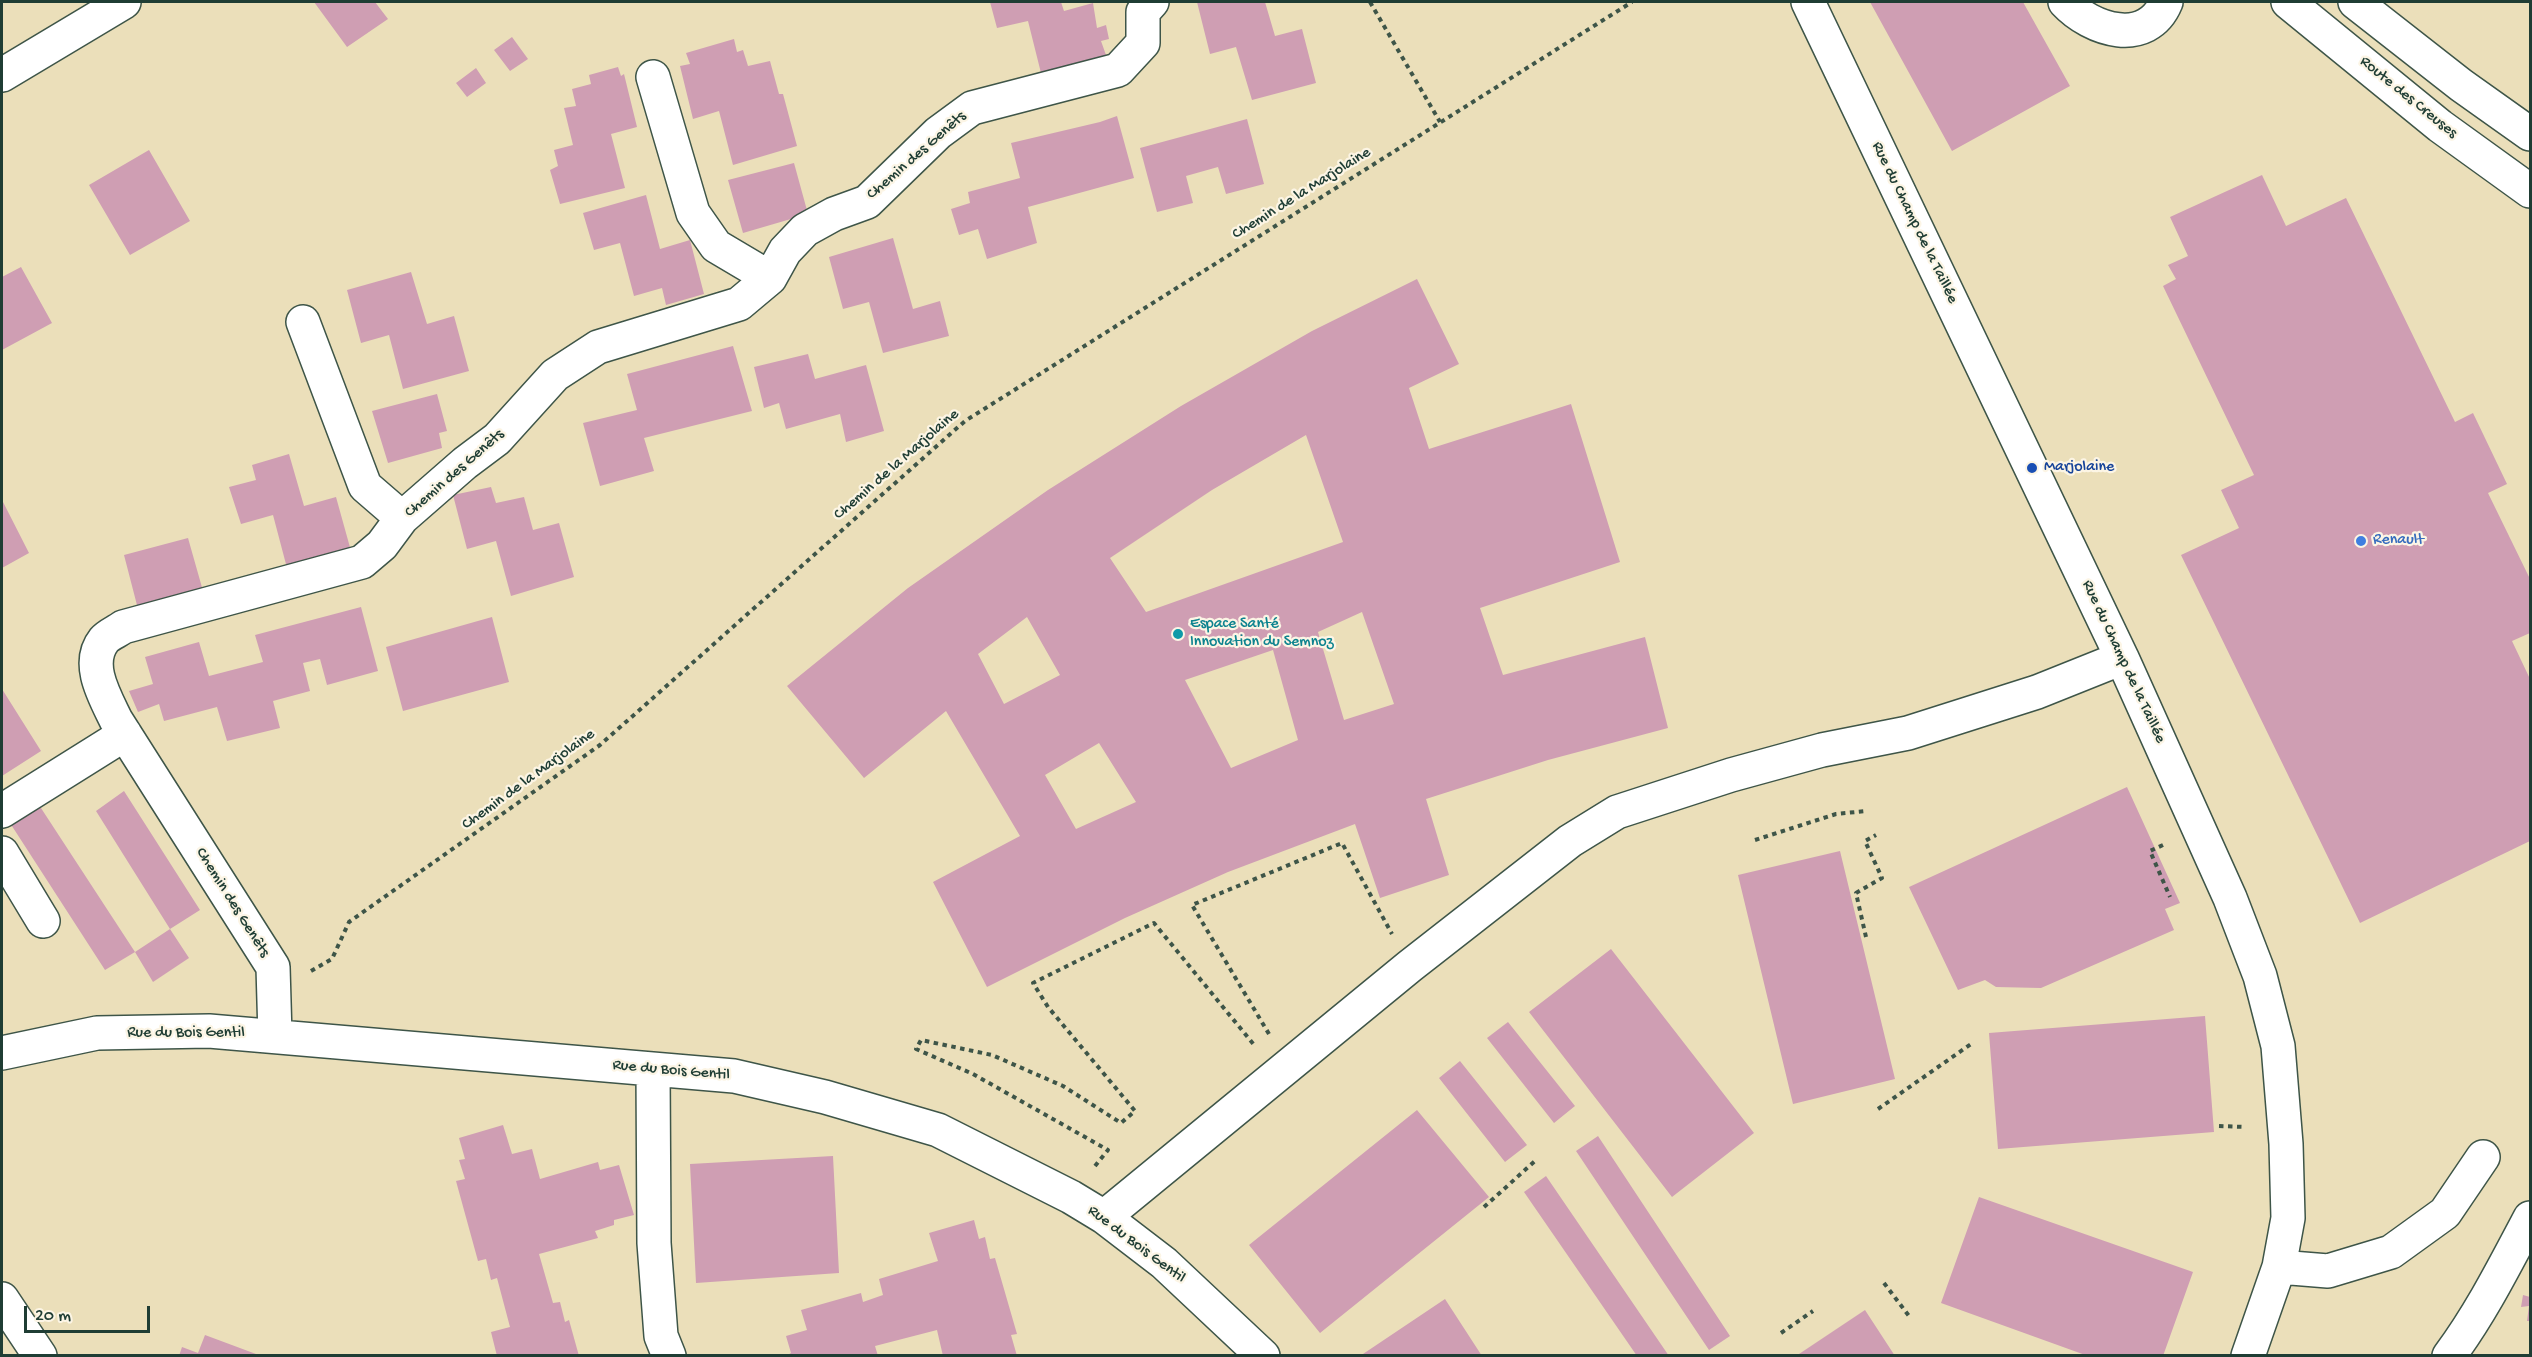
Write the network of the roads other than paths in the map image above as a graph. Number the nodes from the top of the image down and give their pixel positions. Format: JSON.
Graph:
{"nodes":[{"id":1,"x":124,"y":2,"type":"edge"},
{"id":2,"x":1808,"y":2,"type":"edge"},
{"id":3,"x":2065,"y":2,"type":"edge"},
{"id":4,"x":2166,"y":2,"type":"edge"},
{"id":5,"x":2288,"y":2,"type":"edge"},
{"id":6,"x":2355,"y":2,"type":"edge"},
{"id":7,"x":1143,"y":5,"type":"edge"},
{"id":8,"x":2,"y":75,"type":"edge"},
{"id":9,"x":653,"y":77,"type":"dead end"},
{"id":10,"x":2530,"y":134,"type":"edge"},
{"id":11,"x":2530,"y":191,"type":"edge"},
{"id":12,"x":770,"y":278,"type":"junction"},
{"id":13,"x":303,"y":322,"type":"dead end"},
{"id":14,"x":402,"y":518,"type":"junction"},
{"id":15,"x":2122,"y":658,"type":"junction"},
{"id":16,"x":125,"y":734,"type":"junction"},
{"id":17,"x":2,"y":811,"type":"edge"},
{"id":18,"x":2,"y":853,"type":"edge"},
{"id":19,"x":43,"y":921,"type":"dead end"},
{"id":20,"x":275,"y":1036,"type":"junction"},
{"id":21,"x":2,"y":1053,"type":"edge"},
{"id":22,"x":653,"y":1070,"type":"junction"},
{"id":23,"x":2483,"y":1157,"type":"dead end"},
{"id":24,"x":1104,"y":1217,"type":"junction"},
{"id":25,"x":2530,"y":1218,"type":"edge"},
{"id":26,"x":2279,"y":1267,"type":"junction"},
{"id":27,"x":2,"y":1299,"type":"edge"},
{"id":28,"x":40,"y":1356,"type":"edge"},
{"id":29,"x":669,"y":1356,"type":"edge"},
{"id":30,"x":1263,"y":1356,"type":"edge"},
{"id":31,"x":2248,"y":1356,"type":"edge"},
{"id":32,"x":2449,"y":1356,"type":"edge"}],
"edges":[{"from":1,"to":8,"type":"street"},
{"from":2,"to":15,"type":"street","name":"Rue du Champ de la Taillée"},
{"from":3,"to":4,"type":"street"},
{"from":5,"to":11,"type":"street","name":"Route des Creuses"},
{"from":6,"to":10,"type":"street"},
{"from":7,"to":12,"type":"street","name":"Chemin des Genêts"},
{"from":9,"to":12,"type":"street"},
{"from":12,"to":14,"type":"street","name":"Chemin des Genêts"},
{"from":13,"to":14,"type":"street"},
{"from":14,"to":16,"type":"street","name":"Chemin des Genêts"},
{"from":15,"to":24,"type":"street"},
{"from":15,"to":26,"type":"street","name":"Rue du Champ de la Taillée"},
{"from":16,"to":17,"type":"street"},
{"from":16,"to":20,"type":"street","name":"Chemin des Genêts"},
{"from":18,"to":19,"type":"street"},
{"from":20,"to":21,"type":"street","name":"Rue du Bois Gentil"},
{"from":20,"to":22,"type":"street","name":"Rue du Bois Gentil"},
{"from":22,"to":24,"type":"street","name":"Rue du Bois Gentil"},
{"from":22,"to":29,"type":"street"},
{"from":23,"to":26,"type":"street"},
{"from":24,"to":30,"type":"street","name":"Rue du Bois Gentil"},
{"from":25,"to":32,"type":"street"},
{"from":26,"to":31,"type":"street","name":"Rue du Champ de la Taillée"},
{"from":27,"to":28,"type":"street"}]}
